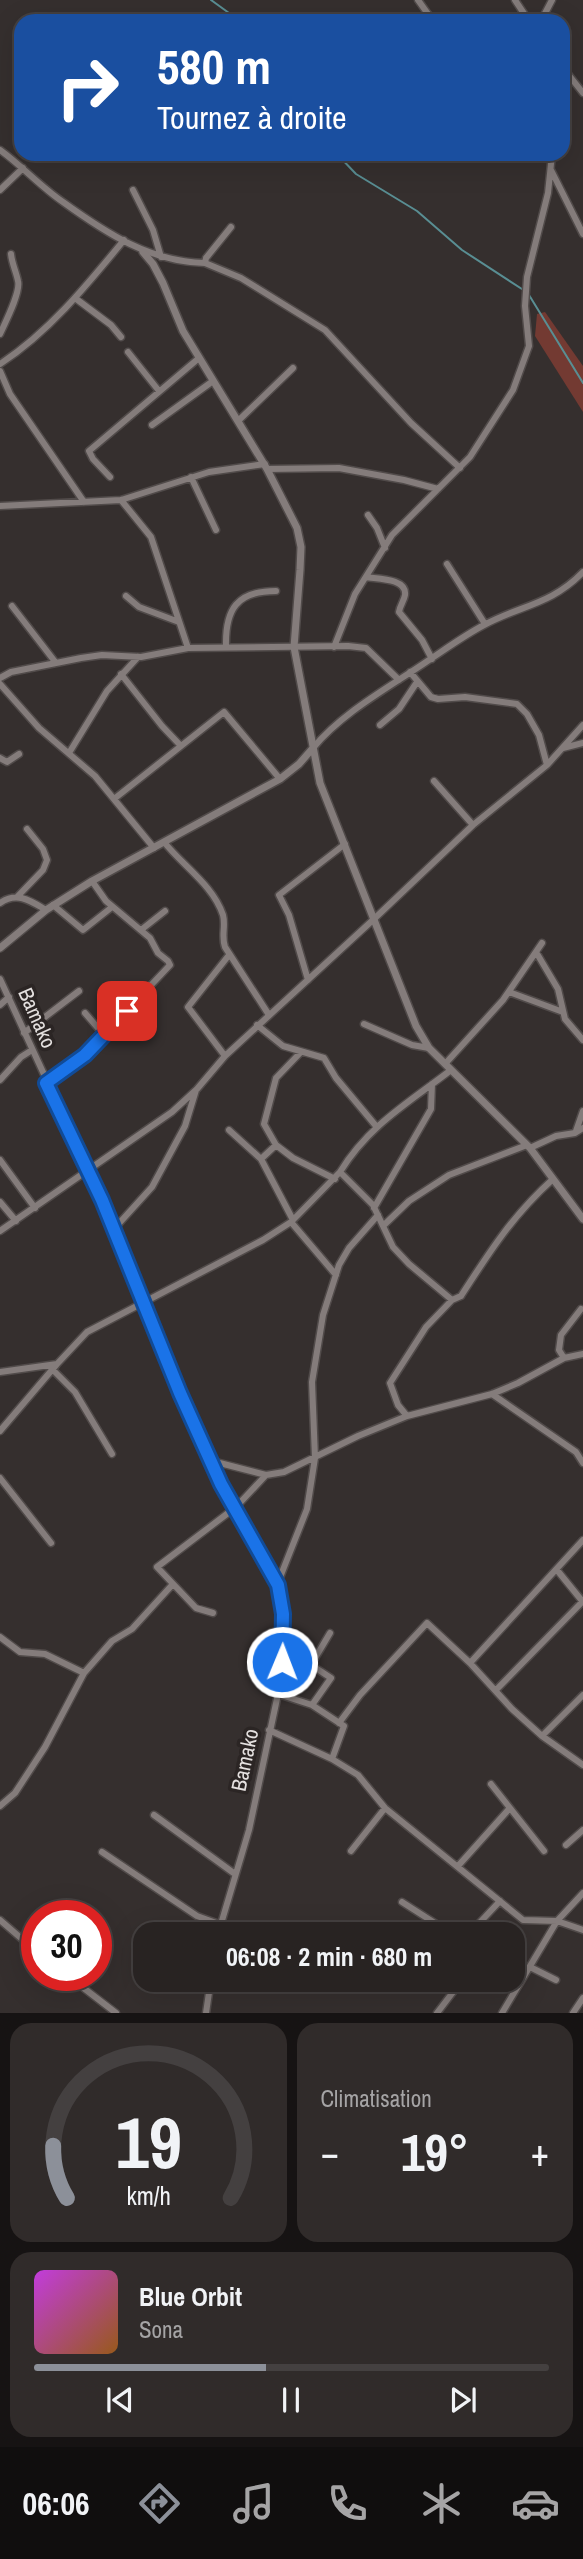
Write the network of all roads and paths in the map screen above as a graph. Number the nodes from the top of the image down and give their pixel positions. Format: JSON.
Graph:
{"nodes":[{"id":1,"x":570,"y":77,"type":"edge"},
{"id":2,"x":583,"y":93,"type":"edge"},
{"id":3,"x":15,"y":161,"type":"edge"},
{"id":4,"x":552,"y":161,"type":"edge"},
{"id":5,"x":23,"y":167,"type":"junction"},
{"id":6,"x":551,"y":170,"type":"junction"},
{"id":7,"x":0,"y":190,"type":"edge"},
{"id":8,"x":133,"y":190,"type":"dead end"},
{"id":9,"x":231,"y":227,"type":"dead end"},
{"id":10,"x":583,"y":234,"type":"edge"},
{"id":11,"x":124,"y":240,"type":"junction"},
{"id":12,"x":143,"y":252,"type":"junction"},
{"id":13,"x":11,"y":254,"type":"dead end"},
{"id":14,"x":160,"y":257,"type":"junction"},
{"id":15,"x":205,"y":263,"type":"junction"},
{"id":16,"x":75,"y":298,"type":"junction"},
{"id":17,"x":0,"y":334,"type":"edge"},
{"id":18,"x":121,"y":337,"type":"dead end"},
{"id":19,"x":128,"y":352,"type":"dead end"},
{"id":20,"x":199,"y":358,"type":"junction"},
{"id":21,"x":0,"y":364,"type":"edge"},
{"id":22,"x":293,"y":368,"type":"dead end"},
{"id":23,"x":0,"y":371,"type":"edge"},
{"id":24,"x":213,"y":381,"type":"junction"},
{"id":25,"x":159,"y":391,"type":"junction"},
{"id":26,"x":238,"y":421,"type":"junction"},
{"id":27,"x":152,"y":425,"type":"dead end"},
{"id":28,"x":266,"y":466,"type":"junction"},
{"id":29,"x":460,"y":468,"type":"junction"},
{"id":30,"x":110,"y":477,"type":"dead end"},
{"id":31,"x":191,"y":477,"type":"junction"},
{"id":32,"x":438,"y":489,"type":"junction"},
{"id":33,"x":121,"y":500,"type":"junction"},
{"id":34,"x":84,"y":502,"type":"junction"},
{"id":35,"x":0,"y":506,"type":"edge"},
{"id":36,"x":368,"y":515,"type":"dead end"},
{"id":37,"x":216,"y":530,"type":"dead end"},
{"id":38,"x":385,"y":548,"type":"junction"},
{"id":39,"x":447,"y":564,"type":"dead end"},
{"id":40,"x":583,"y":572,"type":"edge"},
{"id":41,"x":366,"y":577,"type":"junction"},
{"id":42,"x":276,"y":591,"type":"dead end"},
{"id":43,"x":126,"y":596,"type":"dead end"},
{"id":44,"x":12,"y":607,"type":"dead end"},
{"id":45,"x":179,"y":622,"type":"junction"},
{"id":46,"x":485,"y":624,"type":"junction"},
{"id":47,"x":226,"y":647,"type":"junction"},
{"id":48,"x":294,"y":647,"type":"junction"},
{"id":49,"x":334,"y":647,"type":"junction"},
{"id":50,"x":188,"y":648,"type":"junction"},
{"id":51,"x":138,"y":657,"type":"junction"},
{"id":52,"x":432,"y":659,"type":"junction"},
{"id":53,"x":56,"y":663,"type":"junction"},
{"id":54,"x":410,"y":672,"type":"junction"},
{"id":55,"x":121,"y":674,"type":"junction"},
{"id":56,"x":0,"y":678,"type":"edge"},
{"id":57,"x":399,"y":680,"type":"junction"},
{"id":58,"x":417,"y":682,"type":"junction"},
{"id":59,"x":0,"y":684,"type":"edge"},
{"id":60,"x":380,"y":725,"type":"dead end"},
{"id":61,"x":583,"y":725,"type":"edge"},
{"id":62,"x":583,"y":743,"type":"edge"},
{"id":63,"x":181,"y":746,"type":"junction"},
{"id":64,"x":313,"y":748,"type":"junction"},
{"id":65,"x":561,"y":748,"type":"junction"},
{"id":66,"x":69,"y":752,"type":"junction"},
{"id":67,"x":19,"y":754,"type":"dead end"},
{"id":68,"x":0,"y":758,"type":"edge"},
{"id":69,"x":547,"y":765,"type":"junction"},
{"id":70,"x":280,"y":779,"type":"junction"},
{"id":71,"x":434,"y":781,"type":"dead end"},
{"id":72,"x":114,"y":799,"type":"junction"},
{"id":73,"x":473,"y":824,"type":"junction"},
{"id":74,"x":27,"y":829,"type":"dead end"},
{"id":75,"x":164,"y":842,"type":"junction"},
{"id":76,"x":345,"y":845,"type":"junction"},
{"id":77,"x":154,"y":848,"type":"junction"},
{"id":78,"x":92,"y":881,"type":"junction"},
{"id":79,"x":17,"y":897,"type":"junction"},
{"id":80,"x":0,"y":903,"type":"edge"},
{"id":81,"x":112,"y":907,"type":"junction"},
{"id":82,"x":49,"y":908,"type":"junction"},
{"id":83,"x":165,"y":911,"type":"dead end"},
{"id":84,"x":374,"y":919,"type":"junction"},
{"id":85,"x":141,"y":930,"type":"junction"},
{"id":86,"x":541,"y":943,"type":"dead end"},
{"id":87,"x":0,"y":948,"type":"edge"},
{"id":88,"x":536,"y":952,"type":"junction"},
{"id":89,"x":229,"y":955,"type":"junction"},
{"id":90,"x":0,"y":979,"type":"edge"},
{"id":91,"x":308,"y":980,"type":"junction"},
{"id":92,"x":79,"y":991,"type":"dead end"},
{"id":93,"x":509,"y":992,"type":"junction"},
{"id":94,"x":9,"y":997,"type":"junction"},
{"id":95,"x":0,"y":1005,"type":"edge"},
{"id":96,"x":563,"y":1012,"type":"junction"},
{"id":97,"x":85,"y":1013,"type":"dead end"},
{"id":98,"x":269,"y":1015,"type":"junction"},
{"id":99,"x":364,"y":1024,"type":"dead end"},
{"id":100,"x":257,"y":1026,"type":"junction"},
{"id":101,"x":24,"y":1033,"type":"junction"},
{"id":102,"x":104,"y":1035,"type":"junction"},
{"id":103,"x":583,"y":1040,"type":"edge"},
{"id":104,"x":429,"y":1048,"type":"junction"},
{"id":105,"x":32,"y":1050,"type":"junction"},
{"id":106,"x":301,"y":1052,"type":"junction"},
{"id":107,"x":225,"y":1056,"type":"junction"},
{"id":108,"x":448,"y":1067,"type":"junction"},
{"id":109,"x":0,"y":1080,"type":"edge"},
{"id":110,"x":46,"y":1083,"type":"junction"},
{"id":111,"x":432,"y":1084,"type":"junction"},
{"id":112,"x":197,"y":1088,"type":"junction"},
{"id":113,"x":583,"y":1111,"type":"edge"},
{"id":114,"x":376,"y":1126,"type":"junction"},
{"id":115,"x":583,"y":1128,"type":"edge"},
{"id":116,"x":229,"y":1130,"type":"dead end"},
{"id":117,"x":575,"y":1133,"type":"junction"},
{"id":118,"x":583,"y":1138,"type":"edge"},
{"id":119,"x":276,"y":1145,"type":"junction"},
{"id":120,"x":528,"y":1146,"type":"junction"},
{"id":121,"x":261,"y":1159,"type":"junction"},
{"id":122,"x":1,"y":1163,"type":"edge"},
{"id":123,"x":88,"y":1172,"type":"junction"},
{"id":124,"x":340,"y":1172,"type":"junction"},
{"id":125,"x":335,"y":1179,"type":"junction"},
{"id":126,"x":553,"y":1179,"type":"junction"},
{"id":127,"x":0,"y":1202,"type":"edge"},
{"id":128,"x":36,"y":1208,"type":"junction"},
{"id":129,"x":376,"y":1211,"type":"junction"},
{"id":130,"x":583,"y":1219,"type":"edge"},
{"id":131,"x":16,"y":1221,"type":"junction"},
{"id":132,"x":292,"y":1221,"type":"junction"},
{"id":133,"x":383,"y":1226,"type":"junction"},
{"id":134,"x":113,"y":1230,"type":"junction"},
{"id":135,"x":0,"y":1231,"type":"edge"},
{"id":136,"x":336,"y":1275,"type":"junction"},
{"id":137,"x":452,"y":1300,"type":"junction"},
{"id":138,"x":144,"y":1303,"type":"junction"},
{"id":139,"x":581,"y":1309,"type":"edge"},
{"id":140,"x":583,"y":1354,"type":"edge"},
{"id":141,"x":564,"y":1358,"type":"junction"},
{"id":142,"x":54,"y":1367,"type":"junction"},
{"id":143,"x":0,"y":1372,"type":"edge"},
{"id":144,"x":492,"y":1394,"type":"junction"},
{"id":145,"x":407,"y":1416,"type":"junction"},
{"id":146,"x":0,"y":1431,"type":"edge"},
{"id":147,"x":112,"y":1454,"type":"dead end"},
{"id":148,"x":315,"y":1458,"type":"junction"},
{"id":149,"x":212,"y":1461,"type":"junction"},
{"id":150,"x":583,"y":1463,"type":"edge"},
{"id":151,"x":265,"y":1475,"type":"junction"},
{"id":152,"x":0,"y":1478,"type":"edge"},
{"id":153,"x":236,"y":1507,"type":"junction"},
{"id":154,"x":583,"y":1540,"type":"edge"},
{"id":155,"x":51,"y":1543,"type":"dead end"},
{"id":156,"x":557,"y":1570,"type":"junction"},
{"id":157,"x":173,"y":1584,"type":"junction"},
{"id":158,"x":278,"y":1585,"type":"junction"},
{"id":159,"x":583,"y":1601,"type":"edge"},
{"id":160,"x":214,"y":1613,"type":"dead end"},
{"id":161,"x":330,"y":1633,"type":"dead end"},
{"id":162,"x":0,"y":1637,"type":"edge"},
{"id":163,"x":282,"y":1647,"type":"junction"},
{"id":164,"x":470,"y":1663,"type":"junction"},
{"id":165,"x":311,"y":1665,"type":"junction"},
{"id":166,"x":84,"y":1673,"type":"junction"},
{"id":167,"x":496,"y":1690,"type":"junction"},
{"id":168,"x":278,"y":1694,"type":"junction"},
{"id":169,"x":583,"y":1695,"type":"edge"},
{"id":170,"x":312,"y":1705,"type":"junction"},
{"id":171,"x":339,"y":1723,"type":"junction"},
{"id":172,"x":269,"y":1730,"type":"junction"},
{"id":173,"x":542,"y":1735,"type":"junction"},
{"id":174,"x":332,"y":1759,"type":"junction"},
{"id":175,"x":583,"y":1765,"type":"edge"},
{"id":176,"x":491,"y":1784,"type":"dead end"},
{"id":177,"x":0,"y":1806,"type":"edge"},
{"id":178,"x":385,"y":1808,"type":"junction"},
{"id":179,"x":509,"y":1809,"type":"junction"},
{"id":180,"x":154,"y":1815,"type":"dead end"},
{"id":181,"x":583,"y":1830,"type":"edge"},
{"id":182,"x":566,"y":1845,"type":"dead end"},
{"id":183,"x":351,"y":1851,"type":"dead end"},
{"id":184,"x":544,"y":1851,"type":"dead end"},
{"id":185,"x":102,"y":1852,"type":"dead end"},
{"id":186,"x":458,"y":1866,"type":"junction"},
{"id":187,"x":235,"y":1874,"type":"junction"},
{"id":188,"x":583,"y":1893,"type":"edge"},
{"id":189,"x":500,"y":1901,"type":"junction"},
{"id":190,"x":402,"y":1902,"type":"dead end"},
{"id":191,"x":0,"y":1920,"type":"edge"},
{"id":192,"x":557,"y":1921,"type":"junction"},
{"id":193,"x":214,"y":1922,"type":"edge"},
{"id":194,"x":220,"y":1922,"type":"edge"},
{"id":195,"x":433,"y":1922,"type":"edge"},
{"id":196,"x":480,"y":1922,"type":"edge"},
{"id":197,"x":583,"y":1930,"type":"edge"},
{"id":198,"x":21,"y":1938,"type":"edge"},
{"id":199,"x":530,"y":1967,"type":"junction"},
{"id":200,"x":556,"y":1980,"type":"dead end"},
{"id":201,"x":87,"y":1991,"type":"edge"},
{"id":202,"x":209,"y":1992,"type":"edge"},
{"id":203,"x":453,"y":1992,"type":"edge"},
{"id":204,"x":583,"y":1998,"type":"edge"},
{"id":205,"x":116,"y":2013,"type":"edge"},
{"id":206,"x":206,"y":2013,"type":"edge"},
{"id":207,"x":438,"y":2013,"type":"edge"},
{"id":208,"x":502,"y":2013,"type":"edge"},
{"id":209,"x":573,"y":2013,"type":"edge"}],
"edges":[{"from":1,"to":2,"type":"street"},
{"from":3,"to":5,"type":"street"},
{"from":4,"to":6,"type":"street"},
{"from":5,"to":7,"type":"street"},
{"from":5,"to":11,"type":"street"},
{"from":6,"to":10,"type":"street"},
{"from":6,"to":29,"type":"street"},
{"from":8,"to":14,"type":"street"},
{"from":9,"to":15,"type":"street"},
{"from":11,"to":12,"type":"street"},
{"from":11,"to":16,"type":"street"},
{"from":12,"to":14,"type":"street"},
{"from":12,"to":20,"type":"street"},
{"from":13,"to":17,"type":"street"},
{"from":14,"to":15,"type":"street"},
{"from":15,"to":29,"type":"street"},
{"from":16,"to":18,"type":"street"},
{"from":16,"to":21,"type":"street"},
{"from":19,"to":25,"type":"street"},
{"from":20,"to":24,"type":"street"},
{"from":20,"to":25,"type":"street"},
{"from":22,"to":26,"type":"street"},
{"from":23,"to":34,"type":"street"},
{"from":24,"to":26,"type":"street"},
{"from":24,"to":27,"type":"street"},
{"from":25,"to":30,"type":"street"},
{"from":26,"to":28,"type":"street"},
{"from":28,"to":31,"type":"street"},
{"from":28,"to":32,"type":"street"},
{"from":28,"to":48,"type":"street"},
{"from":29,"to":32,"type":"street"},
{"from":31,"to":33,"type":"street"},
{"from":31,"to":37,"type":"street"},
{"from":32,"to":38,"type":"street"},
{"from":33,"to":34,"type":"street"},
{"from":33,"to":45,"type":"street"},
{"from":34,"to":35,"type":"street"},
{"from":36,"to":38,"type":"street"},
{"from":38,"to":41,"type":"street"},
{"from":39,"to":46,"type":"street"},
{"from":40,"to":46,"type":"street"},
{"from":41,"to":49,"type":"street"},
{"from":41,"to":52,"type":"street"},
{"from":42,"to":47,"type":"street"},
{"from":43,"to":45,"type":"street"},
{"from":44,"to":53,"type":"street"},
{"from":45,"to":50,"type":"street"},
{"from":46,"to":52,"type":"street"},
{"from":47,"to":48,"type":"street"},
{"from":47,"to":50,"type":"street"},
{"from":48,"to":49,"type":"street"},
{"from":48,"to":64,"type":"street"},
{"from":49,"to":57,"type":"street"},
{"from":50,"to":51,"type":"street"},
{"from":51,"to":53,"type":"street"},
{"from":51,"to":55,"type":"street"},
{"from":52,"to":54,"type":"street"},
{"from":53,"to":56,"type":"street"},
{"from":54,"to":57,"type":"street"},
{"from":54,"to":58,"type":"street"},
{"from":55,"to":63,"type":"street"},
{"from":55,"to":66,"type":"street"},
{"from":57,"to":64,"type":"street"},
{"from":58,"to":60,"type":"street"},
{"from":58,"to":69,"type":"street"},
{"from":59,"to":66,"type":"street"},
{"from":61,"to":65,"type":"street"},
{"from":62,"to":65,"type":"street"},
{"from":63,"to":70,"type":"street"},
{"from":63,"to":72,"type":"street"},
{"from":64,"to":70,"type":"street"},
{"from":64,"to":76,"type":"street"},
{"from":65,"to":69,"type":"street"},
{"from":66,"to":72,"type":"street"},
{"from":67,"to":68,"type":"street"},
{"from":69,"to":73,"type":"street"},
{"from":70,"to":75,"type":"street"},
{"from":71,"to":73,"type":"street"},
{"from":72,"to":77,"type":"street"},
{"from":73,"to":84,"type":"street"},
{"from":74,"to":79,"type":"street"},
{"from":75,"to":77,"type":"street"},
{"from":75,"to":89,"type":"street"},
{"from":76,"to":84,"type":"street"},
{"from":76,"to":91,"type":"street"},
{"from":77,"to":78,"type":"street"},
{"from":78,"to":81,"type":"street"},
{"from":78,"to":82,"type":"street"},
{"from":79,"to":80,"type":"street"},
{"from":79,"to":82,"type":"street"},
{"from":81,"to":82,"type":"street"},
{"from":81,"to":85,"type":"street"},
{"from":82,"to":87,"type":"street"},
{"from":83,"to":85,"type":"street"},
{"from":84,"to":91,"type":"street"},
{"from":84,"to":104,"type":"street"},
{"from":85,"to":102,"type":"street"},
{"from":86,"to":88,"type":"street"},
{"from":88,"to":93,"type":"street"},
{"from":88,"to":96,"type":"street"},
{"from":89,"to":98,"type":"street"},
{"from":89,"to":107,"type":"street"},
{"from":90,"to":94,"type":"street","name":"Bamako"},
{"from":91,"to":98,"type":"street"},
{"from":92,"to":101,"type":"street"},
{"from":93,"to":96,"type":"street"},
{"from":93,"to":108,"type":"street"},
{"from":94,"to":95,"type":"street"},
{"from":94,"to":101,"type":"street","name":"Bamako"},
{"from":96,"to":103,"type":"street"},
{"from":97,"to":102,"type":"street"},
{"from":98,"to":100,"type":"street"},
{"from":99,"to":104,"type":"street"},
{"from":100,"to":106,"type":"street"},
{"from":100,"to":107,"type":"street"},
{"from":101,"to":105,"type":"street","name":"Bamako"},
{"from":102,"to":110,"type":"street"},
{"from":104,"to":108,"type":"street"},
{"from":105,"to":109,"type":"street"},
{"from":105,"to":110,"type":"street","name":"Bamako"},
{"from":106,"to":114,"type":"street"},
{"from":106,"to":119,"type":"street"},
{"from":107,"to":112,"type":"street"},
{"from":108,"to":111,"type":"street"},
{"from":108,"to":120,"type":"street"},
{"from":110,"to":123,"type":"street","name":"Bamako"},
{"from":111,"to":114,"type":"street"},
{"from":111,"to":129,"type":"street"},
{"from":112,"to":123,"type":"street"},
{"from":112,"to":134,"type":"street"},
{"from":113,"to":117,"type":"street"},
{"from":114,"to":124,"type":"street"},
{"from":115,"to":117,"type":"street"},
{"from":116,"to":121,"type":"street"},
{"from":117,"to":118,"type":"street"},
{"from":117,"to":120,"type":"street"},
{"from":119,"to":121,"type":"street"},
{"from":119,"to":125,"type":"street"},
{"from":120,"to":126,"type":"street"},
{"from":120,"to":133,"type":"street"},
{"from":121,"to":132,"type":"street"},
{"from":122,"to":128,"type":"street"},
{"from":123,"to":128,"type":"street"},
{"from":123,"to":134,"type":"street","name":"Bamako"},
{"from":124,"to":125,"type":"street"},
{"from":124,"to":129,"type":"street"},
{"from":125,"to":132,"type":"street"},
{"from":126,"to":130,"type":"street"},
{"from":126,"to":137,"type":"street"},
{"from":127,"to":131,"type":"street"},
{"from":128,"to":131,"type":"street"},
{"from":129,"to":133,"type":"street"},
{"from":129,"to":136,"type":"street"},
{"from":131,"to":135,"type":"street"},
{"from":132,"to":136,"type":"street"},
{"from":132,"to":138,"type":"street"},
{"from":133,"to":137,"type":"street"},
{"from":134,"to":138,"type":"street","name":"Bamako"},
{"from":136,"to":148,"type":"street"},
{"from":137,"to":145,"type":"street"},
{"from":138,"to":142,"type":"street"},
{"from":138,"to":149,"type":"street","name":"Bamako"},
{"from":139,"to":141,"type":"street"},
{"from":140,"to":141,"type":"street"},
{"from":141,"to":144,"type":"street"},
{"from":142,"to":143,"type":"street"},
{"from":142,"to":146,"type":"street"},
{"from":142,"to":147,"type":"street"},
{"from":144,"to":145,"type":"street"},
{"from":144,"to":150,"type":"street"},
{"from":145,"to":148,"type":"street"},
{"from":148,"to":151,"type":"street"},
{"from":148,"to":158,"type":"street"},
{"from":149,"to":151,"type":"street"},
{"from":149,"to":153,"type":"street","name":"Bamako"},
{"from":151,"to":153,"type":"street"},
{"from":152,"to":155,"type":"street"},
{"from":153,"to":157,"type":"street"},
{"from":153,"to":158,"type":"street","name":"Bamako"},
{"from":154,"to":156,"type":"street"},
{"from":156,"to":159,"type":"street"},
{"from":156,"to":164,"type":"street"},
{"from":157,"to":160,"type":"street"},
{"from":157,"to":166,"type":"street"},
{"from":158,"to":163,"type":"street","name":"Bamako"},
{"from":159,"to":167,"type":"street"},
{"from":161,"to":165,"type":"street"},
{"from":162,"to":166,"type":"street"},
{"from":163,"to":165,"type":"street"},
{"from":163,"to":168,"type":"street","name":"Bamako"},
{"from":164,"to":167,"type":"street"},
{"from":164,"to":171,"type":"street"},
{"from":165,"to":170,"type":"street"},
{"from":166,"to":177,"type":"street"},
{"from":167,"to":173,"type":"street"},
{"from":168,"to":170,"type":"street"},
{"from":168,"to":172,"type":"street","name":"Bamako"},
{"from":169,"to":173,"type":"street"},
{"from":170,"to":171,"type":"street"},
{"from":171,"to":174,"type":"street"},
{"from":172,"to":174,"type":"street"},
{"from":172,"to":187,"type":"street","name":"Bamako"},
{"from":173,"to":175,"type":"street"},
{"from":174,"to":178,"type":"street"},
{"from":176,"to":179,"type":"street"},
{"from":178,"to":183,"type":"street"},
{"from":178,"to":186,"type":"street"},
{"from":179,"to":184,"type":"street"},
{"from":179,"to":186,"type":"street"},
{"from":180,"to":187,"type":"street"},
{"from":181,"to":182,"type":"street"},
{"from":185,"to":193,"type":"street"},
{"from":186,"to":189,"type":"street"},
{"from":187,"to":194,"type":"street","name":"Bamako"},
{"from":188,"to":192,"type":"street"},
{"from":189,"to":192,"type":"street"},
{"from":189,"to":196,"type":"street"},
{"from":190,"to":195,"type":"street"},
{"from":191,"to":198,"type":"street"},
{"from":192,"to":197,"type":"street"},
{"from":192,"to":199,"type":"street"},
{"from":199,"to":200,"type":"street"},
{"from":199,"to":208,"type":"street"},
{"from":201,"to":205,"type":"street"},
{"from":202,"to":206,"type":"street"},
{"from":203,"to":207,"type":"street"},
{"from":204,"to":209,"type":"street"}]}
